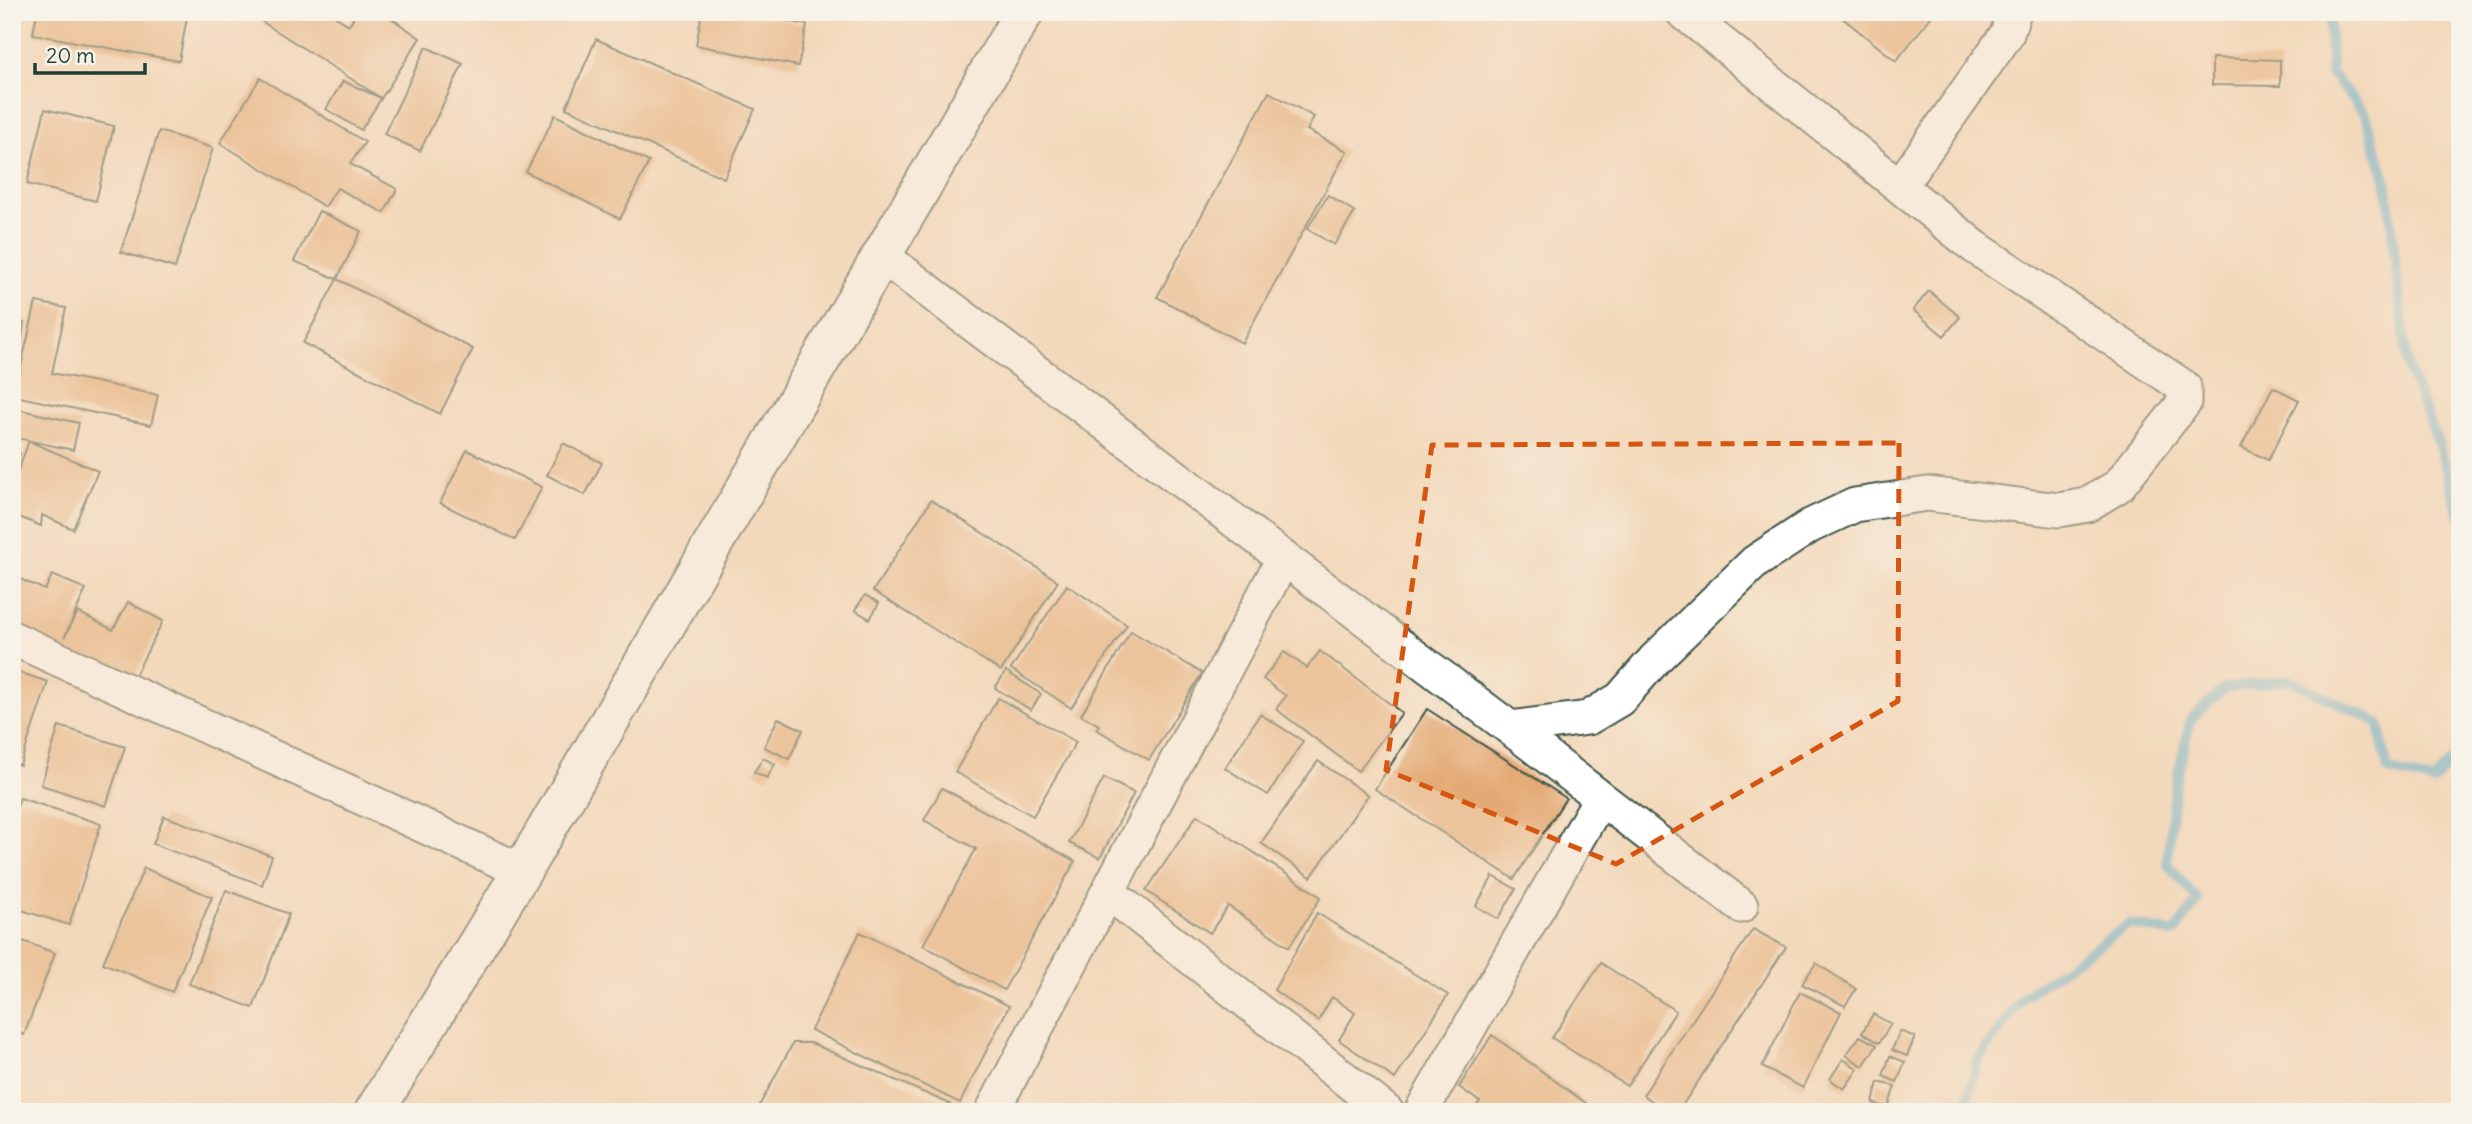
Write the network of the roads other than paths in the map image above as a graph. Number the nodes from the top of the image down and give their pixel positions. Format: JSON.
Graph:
{"nodes":[{"id":1,"x":1024,"y":12,"type":"edge"},
{"id":2,"x":1683,"y":12,"type":"edge"},
{"id":3,"x":2014,"y":12,"type":"edge"},
{"id":4,"x":1900,"y":186,"type":"junction"},
{"id":5,"x":882,"y":256,"type":"junction"},
{"id":6,"x":1283,"y":559,"type":"junction"},
{"id":7,"x":12,"y":638,"type":"edge"},
{"id":8,"x":1510,"y":728,"type":"junction"},
{"id":9,"x":1600,"y":799,"type":"junction"},
{"id":10,"x":522,"y":871,"type":"junction"},
{"id":11,"x":1109,"y":893,"type":"junction"},
{"id":12,"x":1741,"y":906,"type":"dead end"},
{"id":13,"x":374,"y":1112,"type":"edge"},
{"id":14,"x":992,"y":1112,"type":"edge"},
{"id":15,"x":1387,"y":1112,"type":"edge"},
{"id":16,"x":1421,"y":1112,"type":"edge"}],
"edges":[{"from":1,"to":5,"type":"street"},
{"from":2,"to":4,"type":"street"},
{"from":3,"to":4,"type":"street"},
{"from":4,"to":8,"type":"street"},
{"from":5,"to":6,"type":"street"},
{"from":5,"to":10,"type":"street"},
{"from":6,"to":8,"type":"street"},
{"from":6,"to":11,"type":"street"},
{"from":7,"to":10,"type":"street"},
{"from":8,"to":9,"type":"street"},
{"from":9,"to":12,"type":"street"},
{"from":9,"to":16,"type":"street"},
{"from":10,"to":13,"type":"street"},
{"from":11,"to":14,"type":"street"},
{"from":11,"to":15,"type":"street"}]}
